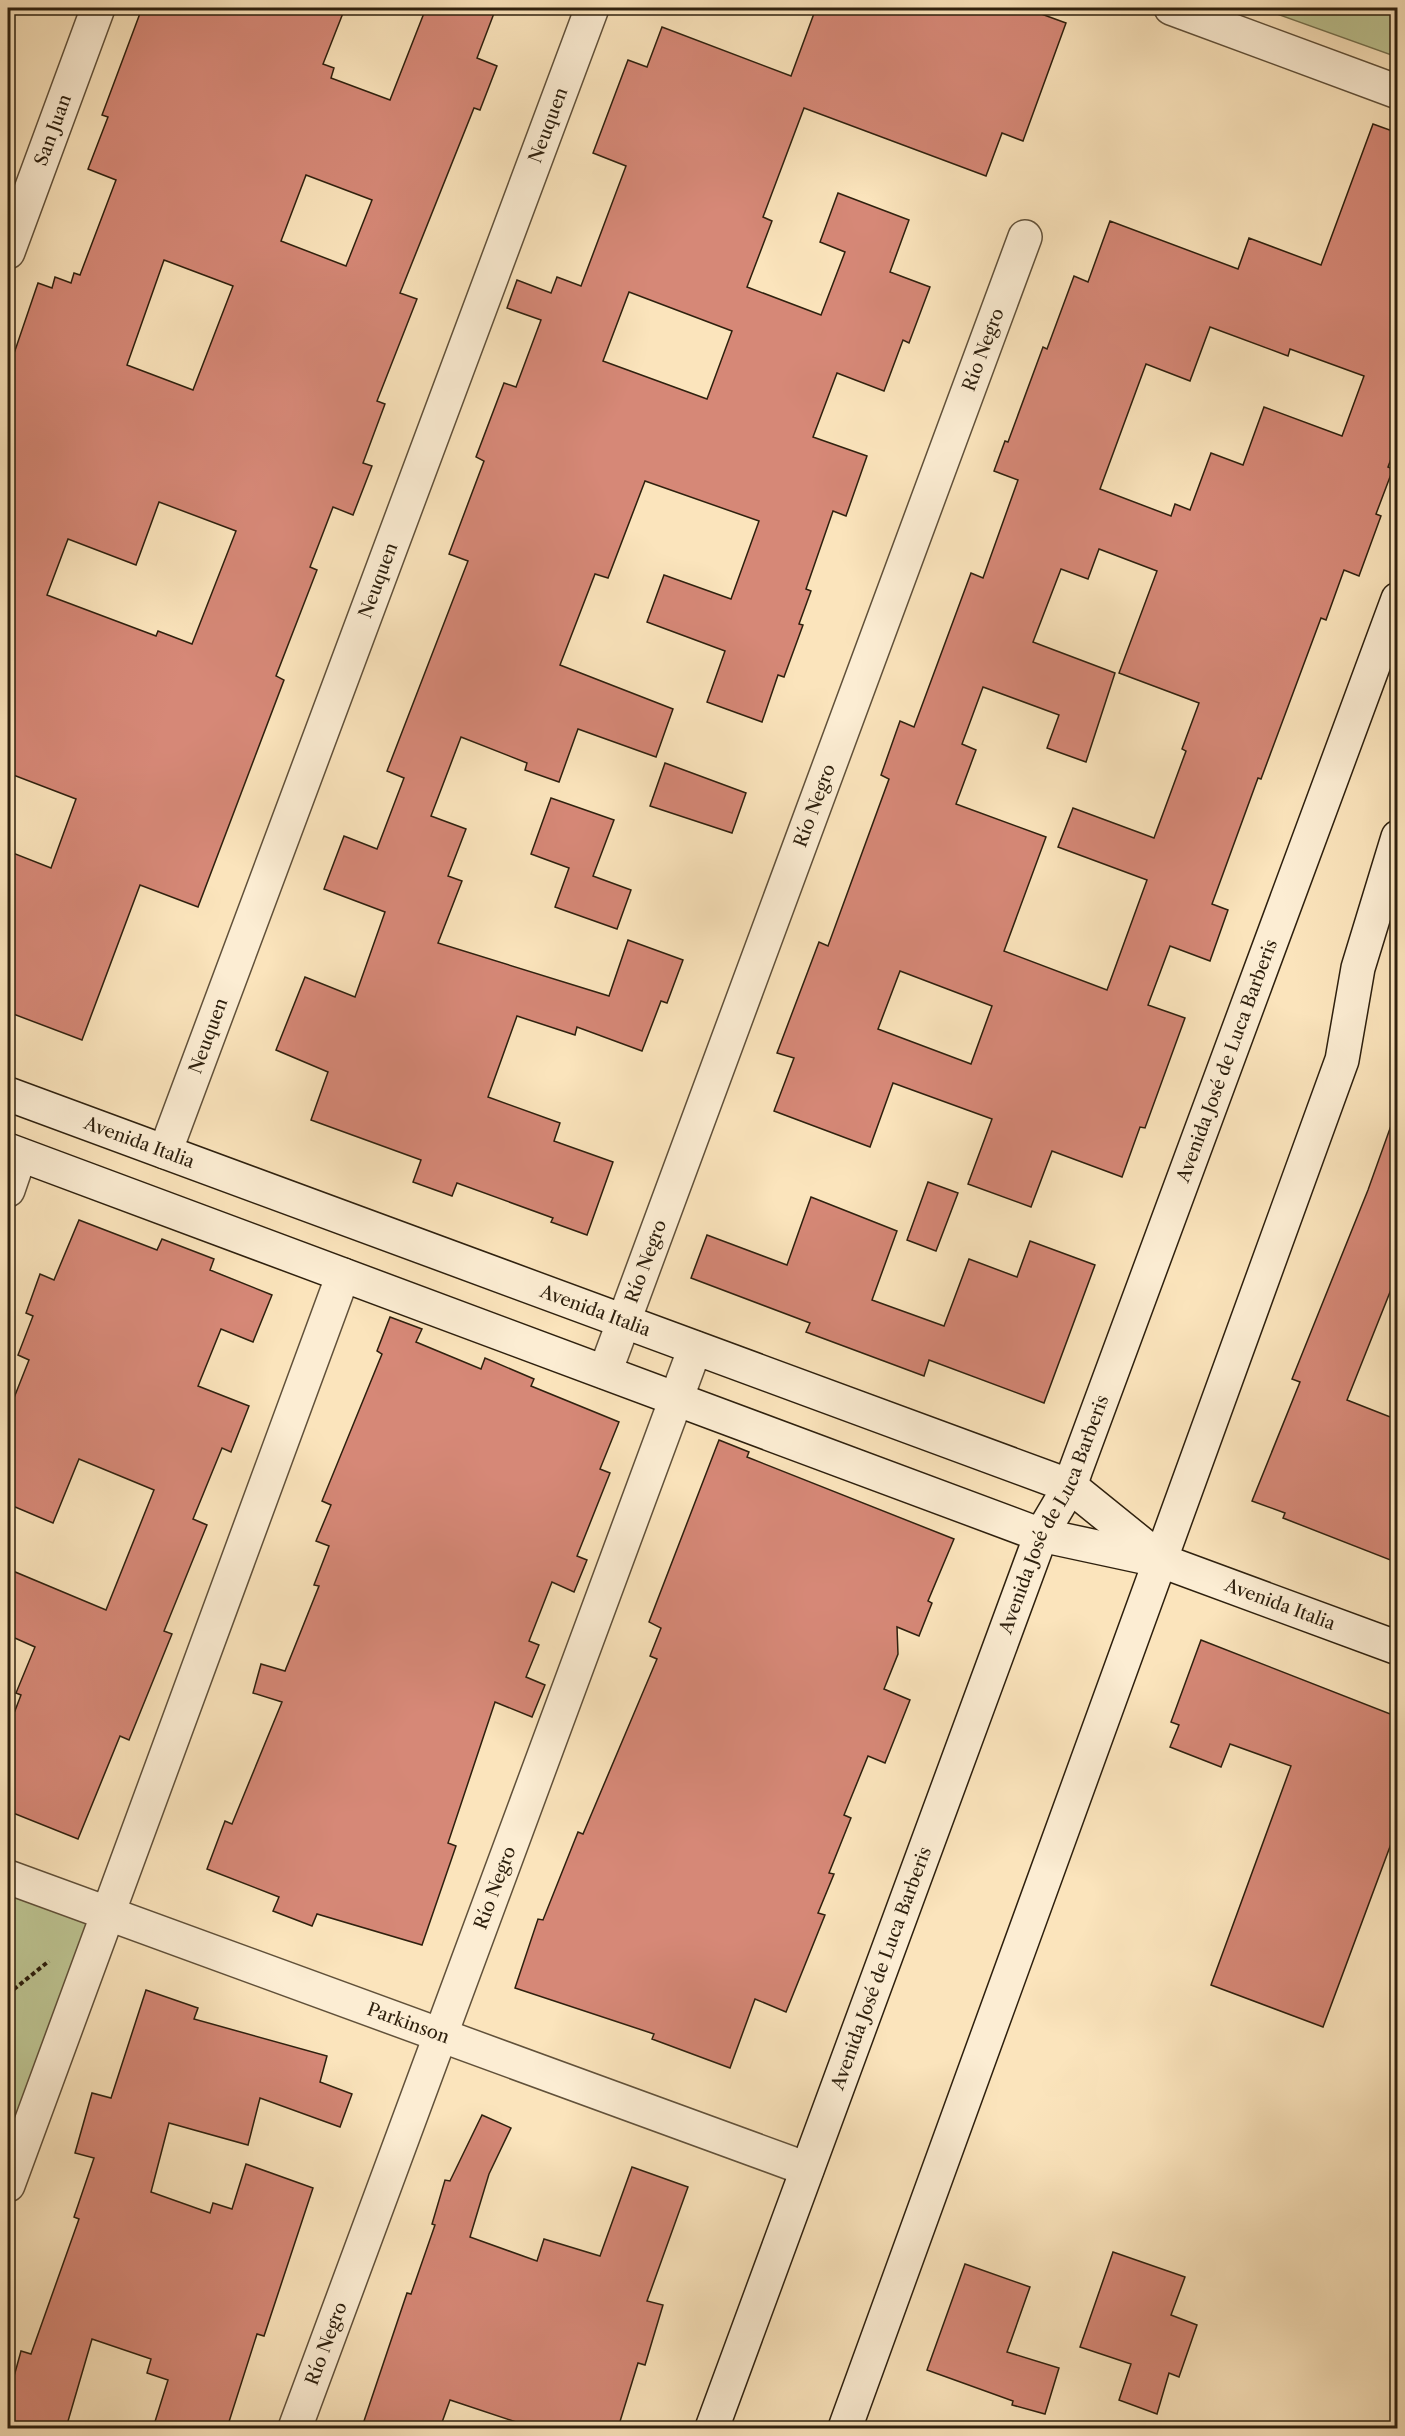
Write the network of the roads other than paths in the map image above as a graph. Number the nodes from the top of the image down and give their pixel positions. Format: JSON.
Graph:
{"nodes":[{"id":1,"x":98,"y":8,"type":"edge"},
{"id":2,"x":592,"y":8,"type":"edge"},
{"id":3,"x":1171,"y":8,"type":"edge"},
{"id":4,"x":1398,"y":92,"type":"edge"},
{"id":5,"x":1024,"y":237,"type":"dead end"},
{"id":6,"x":8,"y":252,"type":"edge"},
{"id":7,"x":1398,"y":599,"type":"edge"},
{"id":8,"x":1394,"y":857,"type":"edge"},
{"id":9,"x":8,"y":1094,"type":"edge"},
{"id":10,"x":165,"y":1152,"type":"junction"},
{"id":11,"x":14,"y":1153,"type":"edge"},
{"id":12,"x":8,"y":1190,"type":"edge"},
{"id":13,"x":343,"y":1275,"type":"junction"},
{"id":14,"x":625,"y":1322,"type":"junction"},
{"id":15,"x":695,"y":1348,"type":"junction"},
{"id":16,"x":605,"y":1372,"type":"junction"},
{"id":17,"x":676,"y":1399,"type":"junction"},
{"id":18,"x":1070,"y":1486,"type":"junction"},
{"id":19,"x":1041,"y":1535,"type":"junction"},
{"id":20,"x":1162,"y":1561,"type":"junction"},
{"id":21,"x":1398,"y":1648,"type":"edge"},
{"id":22,"x":8,"y":1877,"type":"edge"},
{"id":23,"x":109,"y":1913,"type":"junction"},
{"id":24,"x":442,"y":2036,"type":"junction"},
{"id":25,"x":807,"y":2169,"type":"junction"},
{"id":26,"x":8,"y":2185,"type":"edge"},
{"id":27,"x":295,"y":2428,"type":"edge"},
{"id":28,"x":712,"y":2428,"type":"edge"},
{"id":29,"x":845,"y":2428,"type":"edge"}],
"edges":[{"from":1,"to":6,"type":"main road","name":"San Juan"},
{"from":2,"to":10,"type":"main road","name":"Neuquen"},
{"from":3,"to":4,"type":"main road"},
{"from":5,"to":14,"type":"main road","name":"Río Negro"},
{"from":7,"to":18,"type":"main road","name":"Avenida José de Luca Barberis"},
{"from":8,"to":20,"type":"main road"},
{"from":9,"to":10,"type":"main road","name":"Avenida Italia"},
{"from":10,"to":14,"type":"main road","name":"Avenida Italia"},
{"from":11,"to":12,"type":"main road"},
{"from":11,"to":13,"type":"main road","name":"Avenida Italia"},
{"from":13,"to":16,"type":"main road","name":"Avenida Italia"},
{"from":13,"to":23,"type":"main road"},
{"from":14,"to":15,"type":"main road","name":"Avenida Italia"},
{"from":14,"to":16,"type":"main road","name":"Río Negro"},
{"from":15,"to":17,"type":"main road","name":"Río Negro"},
{"from":15,"to":18,"type":"main road","name":"Avenida Italia"},
{"from":16,"to":17,"type":"main road","name":"Avenida Italia"},
{"from":17,"to":19,"type":"main road","name":"Avenida Italia"},
{"from":17,"to":24,"type":"main road","name":"Río Negro"},
{"from":18,"to":19,"type":"main road","name":"Avenida José de Luca Barberis"},
{"from":18,"to":20,"type":"main road","name":"Avenida Italia"},
{"from":19,"to":20,"type":"main road","name":"Avenida Italia"},
{"from":19,"to":25,"type":"main road","name":"Avenida José de Luca Barberis"},
{"from":20,"to":21,"type":"main road","name":"Avenida Italia"},
{"from":20,"to":29,"type":"main road"},
{"from":22,"to":23,"type":"main road","name":"Parkinson"},
{"from":23,"to":24,"type":"main road","name":"Parkinson"},
{"from":23,"to":26,"type":"main road"},
{"from":24,"to":25,"type":"main road","name":"Parkinson"},
{"from":24,"to":27,"type":"main road","name":"Río Negro"},
{"from":25,"to":28,"type":"main road","name":"Avenida José de Luca Barberis"}]}
